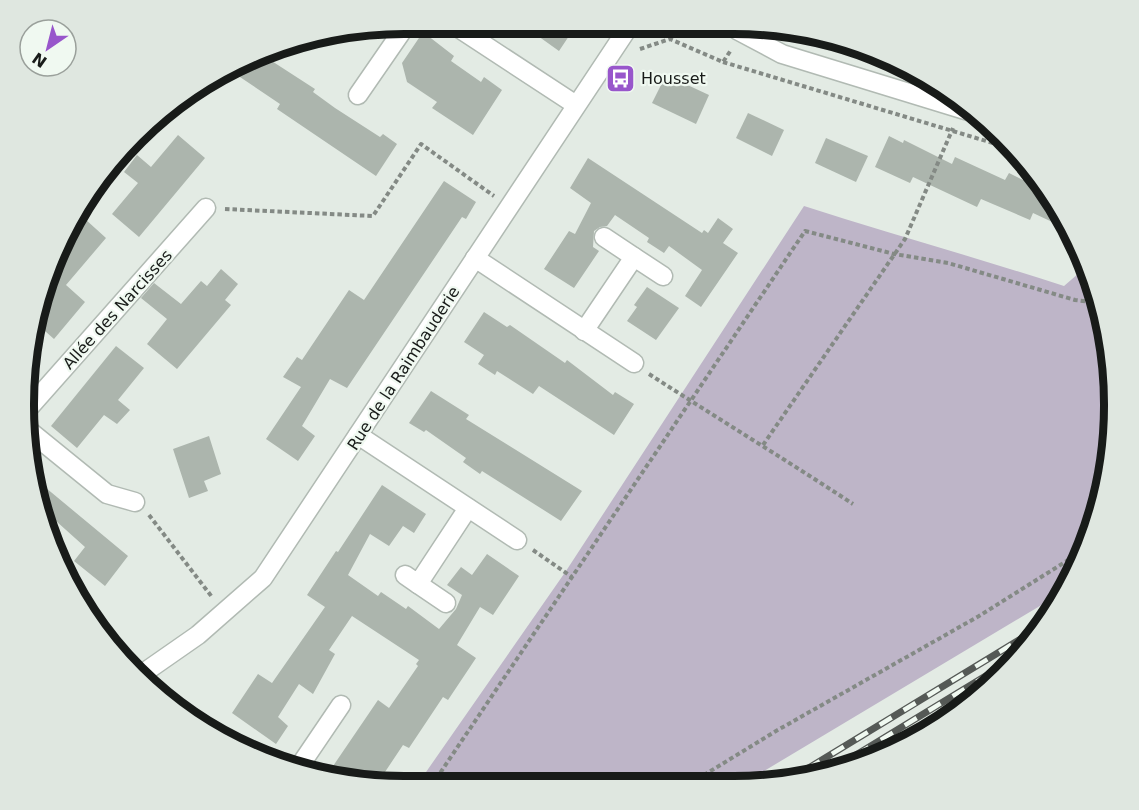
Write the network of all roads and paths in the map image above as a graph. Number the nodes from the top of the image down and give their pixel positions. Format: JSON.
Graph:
{"nodes":[{"id":1,"x":400,"y":34,"type":"edge"},
{"id":2,"x":468,"y":34,"type":"edge"},
{"id":3,"x":623,"y":34,"type":"edge"},
{"id":4,"x":739,"y":34,"type":"edge"},
{"id":5,"x":745,"y":34,"type":"edge"},
{"id":6,"x":616,"y":43,"type":"junction"},
{"id":7,"x":723,"y":62,"type":"junction"},
{"id":8,"x":358,"y":95,"type":"dead end"},
{"id":9,"x":576,"y":105,"type":"junction"},
{"id":10,"x":954,"y":107,"type":"edge"},
{"id":11,"x":963,"y":113,"type":"edge"},
{"id":12,"x":951,"y":131,"type":"junction"},
{"id":13,"x":998,"y":145,"type":"edge"},
{"id":14,"x":509,"y":207,"type":"junction"},
{"id":15,"x":206,"y":208,"type":"joint"},
{"id":16,"x":604,"y":237,"type":"dead end"},
{"id":17,"x":894,"y":254,"type":"junction"},
{"id":18,"x":634,"y":256,"type":"junction"},
{"id":19,"x":475,"y":258,"type":"junction"},
{"id":20,"x":663,"y":276,"type":"dead end"},
{"id":21,"x":1090,"y":302,"type":"edge"},
{"id":22,"x":584,"y":331,"type":"junction"},
{"id":23,"x":634,"y":363,"type":"joint"},
{"id":24,"x":34,"y":402,"type":"edge"},
{"id":25,"x":688,"y":402,"type":"junction"},
{"id":26,"x":358,"y":435,"type":"junction"},
{"id":27,"x":36,"y":436,"type":"edge"},
{"id":28,"x":763,"y":445,"type":"junction"},
{"id":29,"x":135,"y":502,"type":"joint"},
{"id":30,"x":853,"y":504,"type":"dead end"},
{"id":31,"x":468,"y":508,"type":"junction"},
{"id":32,"x":517,"y":540,"type":"joint"},
{"id":33,"x":1071,"y":558,"type":"edge"},
{"id":34,"x":572,"y":577,"type":"junction"},
{"id":35,"x":446,"y":603,"type":"dead end"},
{"id":36,"x":224,"y":613,"type":"junction"},
{"id":37,"x":147,"y":671,"type":"edge"},
{"id":38,"x":341,"y":705,"type":"dead end"},
{"id":39,"x":303,"y":761,"type":"edge"},
{"id":40,"x":438,"y":776,"type":"edge"},
{"id":41,"x":702,"y":776,"type":"edge"}],
"edges":[{"from":1,"to":8,"type":"street"},
{"from":2,"to":9,"type":"street"},
{"from":3,"to":6,"type":"street","name":"Rue de la Raimbauderie"},
{"from":4,"to":7,"type":"path"},
{"from":5,"to":10,"type":"street"},
{"from":6,"to":7,"type":"path"},
{"from":6,"to":9,"type":"street","name":"Rue de la Raimbauderie"},
{"from":7,"to":12,"type":"path"},
{"from":9,"to":14,"type":"street","name":"Rue de la Raimbauderie"},
{"from":11,"to":12,"type":"path"},
{"from":12,"to":13,"type":"path"},
{"from":12,"to":17,"type":"path"},
{"from":14,"to":15,"type":"path"},
{"from":14,"to":19,"type":"street","name":"Rue de la Raimbauderie"},
{"from":15,"to":24,"type":"street","name":"Allée des Narcisses"},
{"from":16,"to":18,"type":"street"},
{"from":17,"to":21,"type":"path"},
{"from":17,"to":25,"type":"path"},
{"from":17,"to":28,"type":"path"},
{"from":18,"to":20,"type":"street"},
{"from":18,"to":22,"type":"street"},
{"from":19,"to":22,"type":"street"},
{"from":19,"to":26,"type":"street","name":"Rue de la Raimbauderie"},
{"from":22,"to":23,"type":"street"},
{"from":23,"to":25,"type":"path"},
{"from":25,"to":28,"type":"path"},
{"from":25,"to":34,"type":"path"},
{"from":26,"to":31,"type":"street"},
{"from":26,"to":36,"type":"street","name":"Rue de la Raimbauderie"},
{"from":27,"to":29,"type":"street"},
{"from":28,"to":30,"type":"path"},
{"from":29,"to":36,"type":"path"},
{"from":31,"to":32,"type":"street"},
{"from":31,"to":35,"type":"street"},
{"from":32,"to":34,"type":"path"},
{"from":33,"to":41,"type":"path"},
{"from":34,"to":40,"type":"path"},
{"from":36,"to":37,"type":"street","name":"Rue de la Raimbauderie"},
{"from":38,"to":39,"type":"street"}]}
